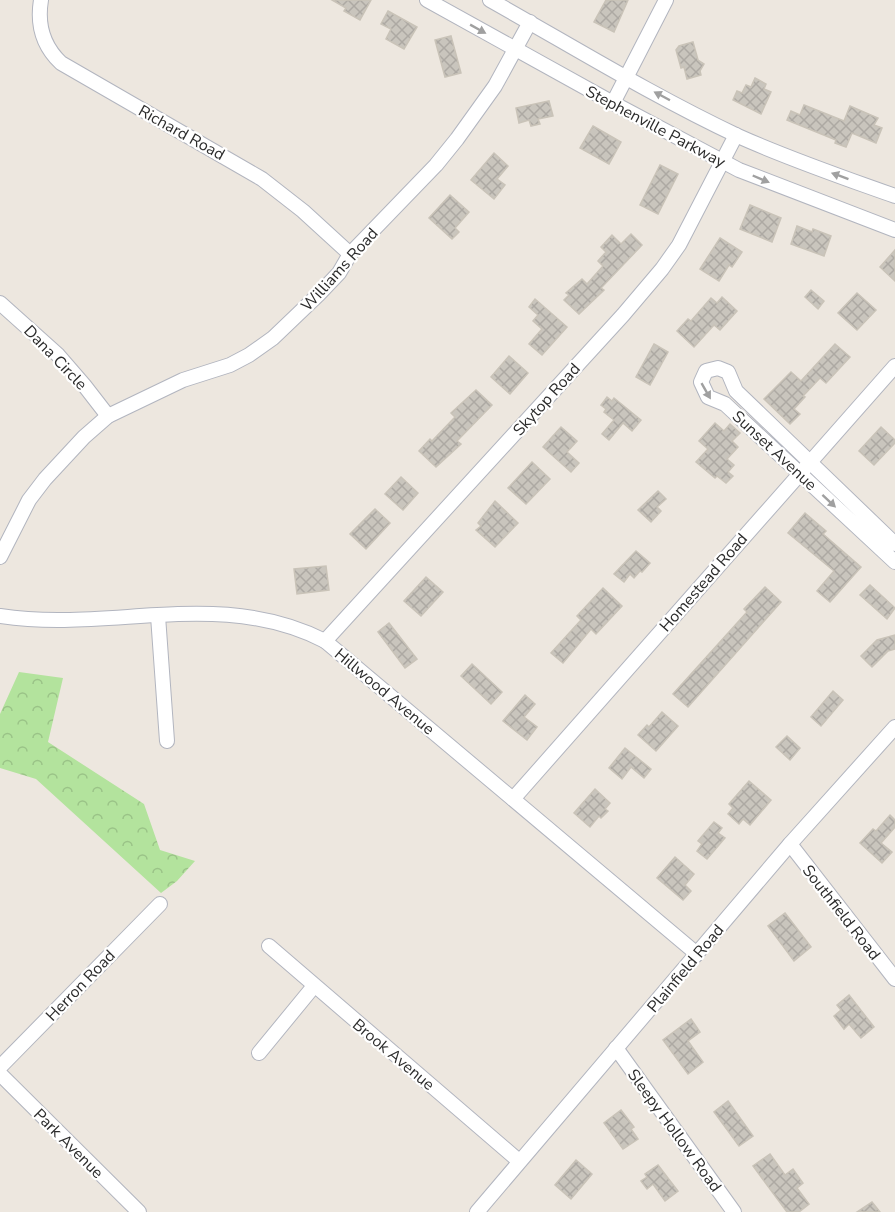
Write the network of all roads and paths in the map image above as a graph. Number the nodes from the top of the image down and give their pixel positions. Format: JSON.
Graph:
{"nodes":[{"id":1,"x":41,"y":0,"type":"edge"},
{"id":2,"x":427,"y":0,"type":"edge"},
{"id":3,"x":490,"y":0,"type":"edge"},
{"id":4,"x":666,"y":0,"type":"edge"},
{"id":5,"x":530,"y":22,"type":"junction"},
{"id":6,"x":514,"y":49,"type":"junction"},
{"id":7,"x":626,"y":77,"type":"junction"},
{"id":8,"x":613,"y":103,"type":"junction"},
{"id":9,"x":736,"y":135,"type":"junction"},
{"id":10,"x":723,"y":162,"type":"junction"},
{"id":11,"x":895,"y":196,"type":"edge"},
{"id":12,"x":895,"y":230,"type":"edge"},
{"id":13,"x":350,"y":254,"type":"junction"},
{"id":14,"x":0,"y":303,"type":"edge"},
{"id":15,"x":895,"y":366,"type":"edge"},
{"id":16,"x":108,"y":416,"type":"junction"},
{"id":17,"x":804,"y":467,"type":"junction"},
{"id":18,"x":895,"y":544,"type":"edge"},
{"id":19,"x":0,"y":557,"type":"edge"},
{"id":20,"x":895,"y":562,"type":"edge"},
{"id":21,"x":0,"y":616,"type":"edge"},
{"id":22,"x":158,"y":616,"type":"junction"},
{"id":23,"x":325,"y":641,"type":"junction"},
{"id":24,"x":895,"y":727,"type":"edge"},
{"id":25,"x":167,"y":741,"type":"dead end"},
{"id":26,"x":513,"y":799,"type":"junction"},
{"id":27,"x":790,"y":844,"type":"junction"},
{"id":28,"x":160,"y":904,"type":"dead end"},
{"id":29,"x":269,"y":946,"type":"dead end"},
{"id":30,"x":697,"y":954,"type":"junction"},
{"id":31,"x":895,"y":979,"type":"edge"},
{"id":32,"x":314,"y":986,"type":"junction"},
{"id":33,"x":616,"y":1048,"type":"junction"},
{"id":34,"x":259,"y":1053,"type":"dead end"},
{"id":35,"x":0,"y":1067,"type":"edge"},
{"id":36,"x":0,"y":1074,"type":"edge"},
{"id":37,"x":519,"y":1161,"type":"junction"},
{"id":38,"x":139,"y":1212,"type":"edge"},
{"id":39,"x":477,"y":1212,"type":"edge"},
{"id":40,"x":734,"y":1212,"type":"edge"}],
"edges":[{"from":1,"to":13,"type":"street","name":"Richard Road"},
{"from":2,"to":6,"type":"street","name":"Stephenville Parkway","one_way":true},
{"from":3,"to":5,"type":"street","name":"Stephenville Parkway"},
{"from":4,"to":7,"type":"street"},
{"from":5,"to":6,"type":"street","name":"Williams Road"},
{"from":5,"to":7,"type":"street","name":"Stephenville Parkway"},
{"from":6,"to":8,"type":"street","name":"Stephenville Parkway"},
{"from":6,"to":13,"type":"street","name":"Williams Road"},
{"from":7,"to":8,"type":"street"},
{"from":9,"to":7,"type":"street","name":"Stephenville Parkway","one_way":true},
{"from":8,"to":10,"type":"street","name":"Stephenville Parkway"},
{"from":9,"to":10,"type":"street","name":"Skytop Road"},
{"from":11,"to":9,"type":"street","name":"Stephenville Parkway","one_way":true},
{"from":10,"to":12,"type":"street","name":"Stephenville Parkway","one_way":true},
{"from":10,"to":23,"type":"street","name":"Skytop Road"},
{"from":13,"to":16,"type":"street","name":"Williams Road"},
{"from":14,"to":16,"type":"street","name":"Dana Circle"},
{"from":15,"to":17,"type":"street","name":"Homestead Road"},
{"from":16,"to":19,"type":"street","name":"Williams Road"},
{"from":17,"to":17,"type":"street","name":"Sunset Avenue","one_way":true},
{"from":17,"to":18,"type":"street","name":"Sunset Avenue"},
{"from":17,"to":20,"type":"street","name":"Sunset Avenue","one_way":true},
{"from":17,"to":26,"type":"street","name":"Homestead Road"},
{"from":21,"to":22,"type":"street","name":"Hillwood Avenue"},
{"from":22,"to":23,"type":"street","name":"Hillwood Avenue"},
{"from":22,"to":25,"type":"street"},
{"from":23,"to":26,"type":"street","name":"Hillwood Avenue"},
{"from":24,"to":27,"type":"street","name":"Plainfield Road"},
{"from":26,"to":30,"type":"street","name":"Hillwood Avenue"},
{"from":27,"to":30,"type":"street","name":"Plainfield Road"},
{"from":27,"to":31,"type":"street","name":"Southfield Road"},
{"from":28,"to":35,"type":"street","name":"Herron Road"},
{"from":29,"to":32,"type":"street","name":"Brook Avenue"},
{"from":30,"to":33,"type":"street","name":"Plainfield Road"},
{"from":32,"to":34,"type":"street"},
{"from":32,"to":37,"type":"street","name":"Brook Avenue"},
{"from":33,"to":37,"type":"street","name":"Plainfield Road"},
{"from":33,"to":40,"type":"street","name":"Sleepy Hollow Road"},
{"from":36,"to":38,"type":"street","name":"Park Avenue"},
{"from":37,"to":39,"type":"street","name":"Plainfield Road"}]}
